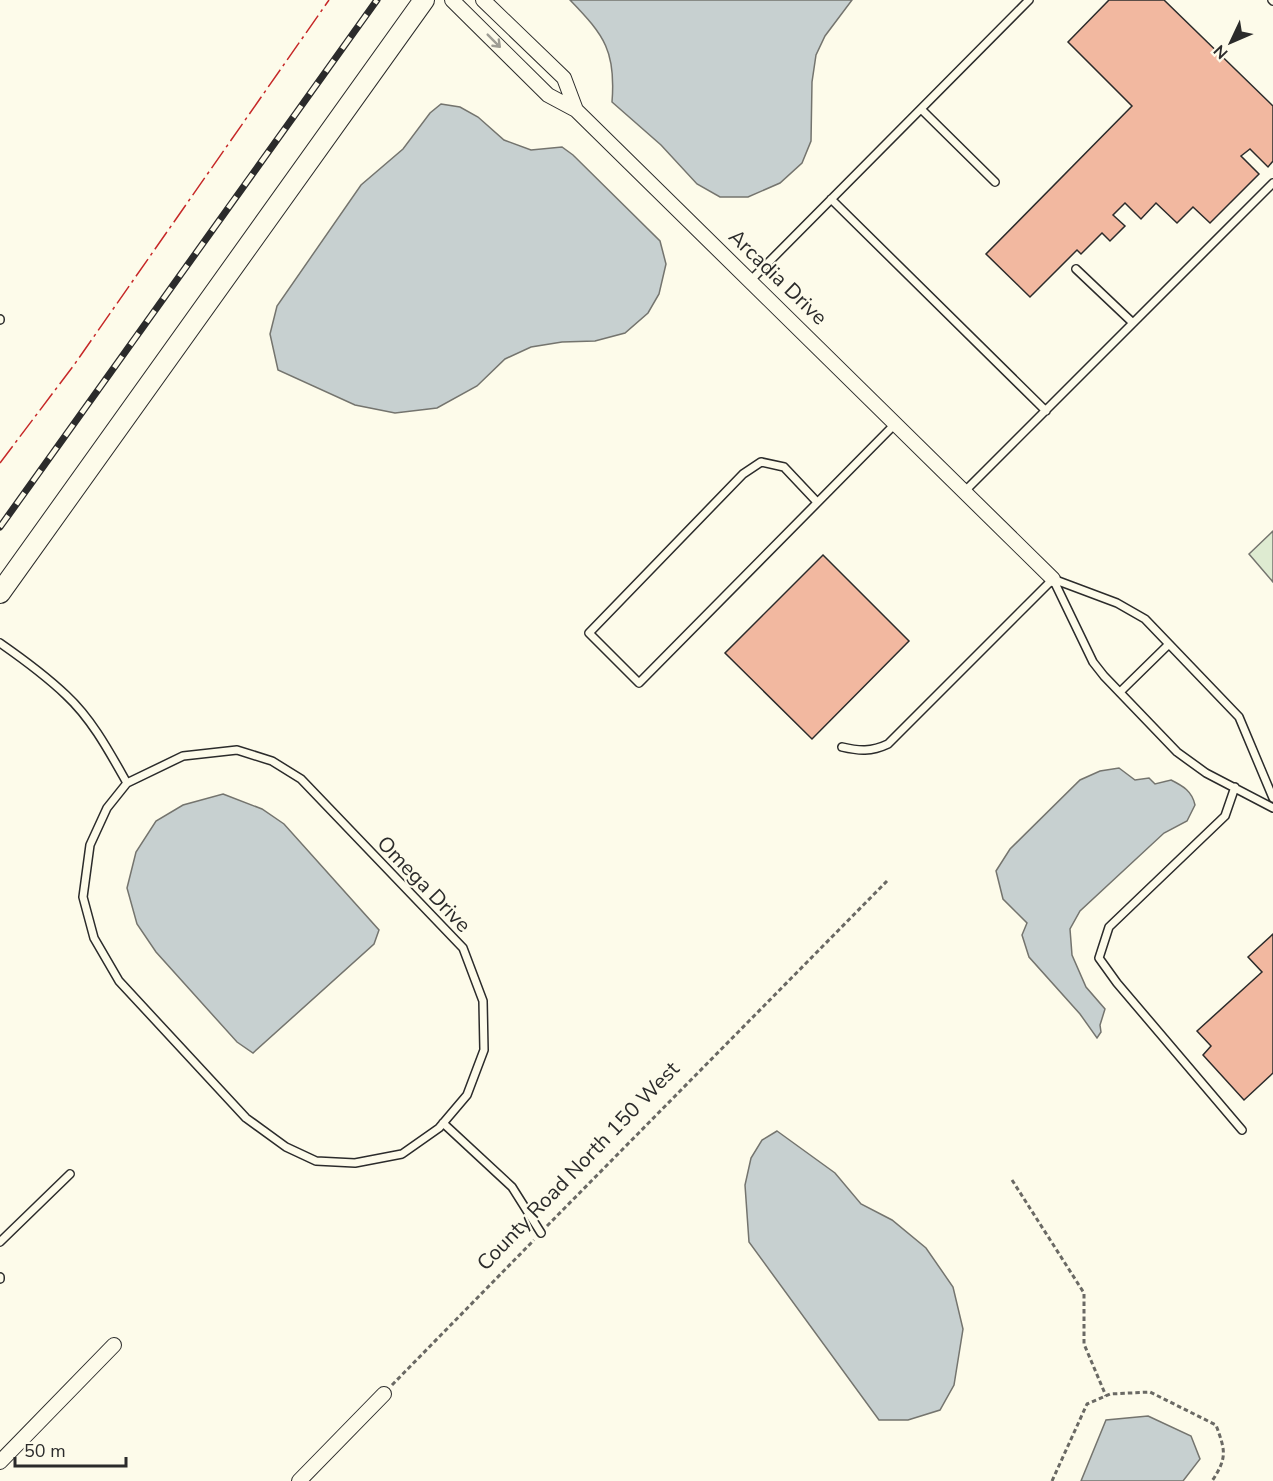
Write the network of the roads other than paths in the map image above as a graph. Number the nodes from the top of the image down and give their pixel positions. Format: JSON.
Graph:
{"nodes":[{"id":1,"x":424,"y":0,"type":"edge"},
{"id":2,"x":452,"y":0,"type":"edge"},
{"id":3,"x":483,"y":0,"type":"edge"},
{"id":4,"x":1029,"y":0,"type":"edge"},
{"id":5,"x":921,"y":109,"type":"junction"},
{"id":6,"x":576,"y":110,"type":"junction"},
{"id":7,"x":995,"y":182,"type":"dead end"},
{"id":8,"x":1273,"y":183,"type":"edge"},
{"id":9,"x":831,"y":199,"type":"junction"},
{"id":10,"x":1076,"y":268,"type":"dead end"},
{"id":11,"x":751,"y":280,"type":"junction"},
{"id":12,"x":1133,"y":323,"type":"junction"},
{"id":13,"x":1046,"y":411,"type":"junction"},
{"id":14,"x":896,"y":423,"type":"junction"},
{"id":15,"x":965,"y":491,"type":"junction"},
{"id":16,"x":817,"y":502,"type":"junction"},
{"id":17,"x":1053,"y":579,"type":"junction"},
{"id":18,"x":0,"y":593,"type":"edge"},
{"id":19,"x":0,"y":643,"type":"edge"},
{"id":20,"x":1169,"y":644,"type":"junction"},
{"id":21,"x":1120,"y":692,"type":"junction"},
{"id":22,"x":842,"y":747,"type":"dead end"},
{"id":23,"x":127,"y":783,"type":"junction"},
{"id":24,"x":1234,"y":787,"type":"junction"},
{"id":25,"x":1273,"y":798,"type":"edge"},
{"id":26,"x":1273,"y":808,"type":"edge"},
{"id":27,"x":443,"y":1123,"type":"junction"},
{"id":28,"x":1242,"y":1130,"type":"dead end"},
{"id":29,"x":70,"y":1174,"type":"dead end"},
{"id":30,"x":541,"y":1233,"type":"road end"},
{"id":31,"x":0,"y":1242,"type":"edge"},
{"id":32,"x":114,"y":1345,"type":"dead end"},
{"id":33,"x":384,"y":1394,"type":"road end"},
{"id":34,"x":0,"y":1462,"type":"edge"},
{"id":35,"x":299,"y":1481,"type":"edge"}],
"edges":[{"from":1,"to":18,"type":"main road"},
{"from":2,"to":6,"type":"street","one_way":true},
{"from":3,"to":6,"type":"street","name":"Arcadia Drive"},
{"from":4,"to":5,"type":"lane"},
{"from":5,"to":7,"type":"lane"},
{"from":5,"to":9,"type":"lane"},
{"from":6,"to":11,"type":"street","name":"Arcadia Drive"},
{"from":8,"to":12,"type":"lane"},
{"from":9,"to":11,"type":"lane"},
{"from":9,"to":13,"type":"lane"},
{"from":10,"to":12,"type":"lane"},
{"from":11,"to":14,"type":"street","name":"Arcadia Drive"},
{"from":12,"to":13,"type":"lane"},
{"from":13,"to":15,"type":"lane"},
{"from":14,"to":15,"type":"street","name":"Arcadia Drive"},
{"from":14,"to":16,"type":"lane"},
{"from":15,"to":17,"type":"street","name":"Arcadia Drive"},
{"from":16,"to":16,"type":"lane"},
{"from":17,"to":20,"type":"lane"},
{"from":17,"to":21,"type":"lane"},
{"from":17,"to":22,"type":"lane"},
{"from":19,"to":23,"type":"lane"},
{"from":20,"to":21,"type":"lane"},
{"from":20,"to":25,"type":"lane"},
{"from":21,"to":24,"type":"lane"},
{"from":23,"to":27,"type":"lane","name":"Omega Drive"},
{"from":23,"to":27,"type":"lane","name":"Omega Drive"},
{"from":24,"to":26,"type":"lane"},
{"from":24,"to":28,"type":"lane"},
{"from":27,"to":30,"type":"lane"},
{"from":29,"to":31,"type":"lane"},
{"from":32,"to":34,"type":"street"},
{"from":33,"to":35,"type":"street"}]}
